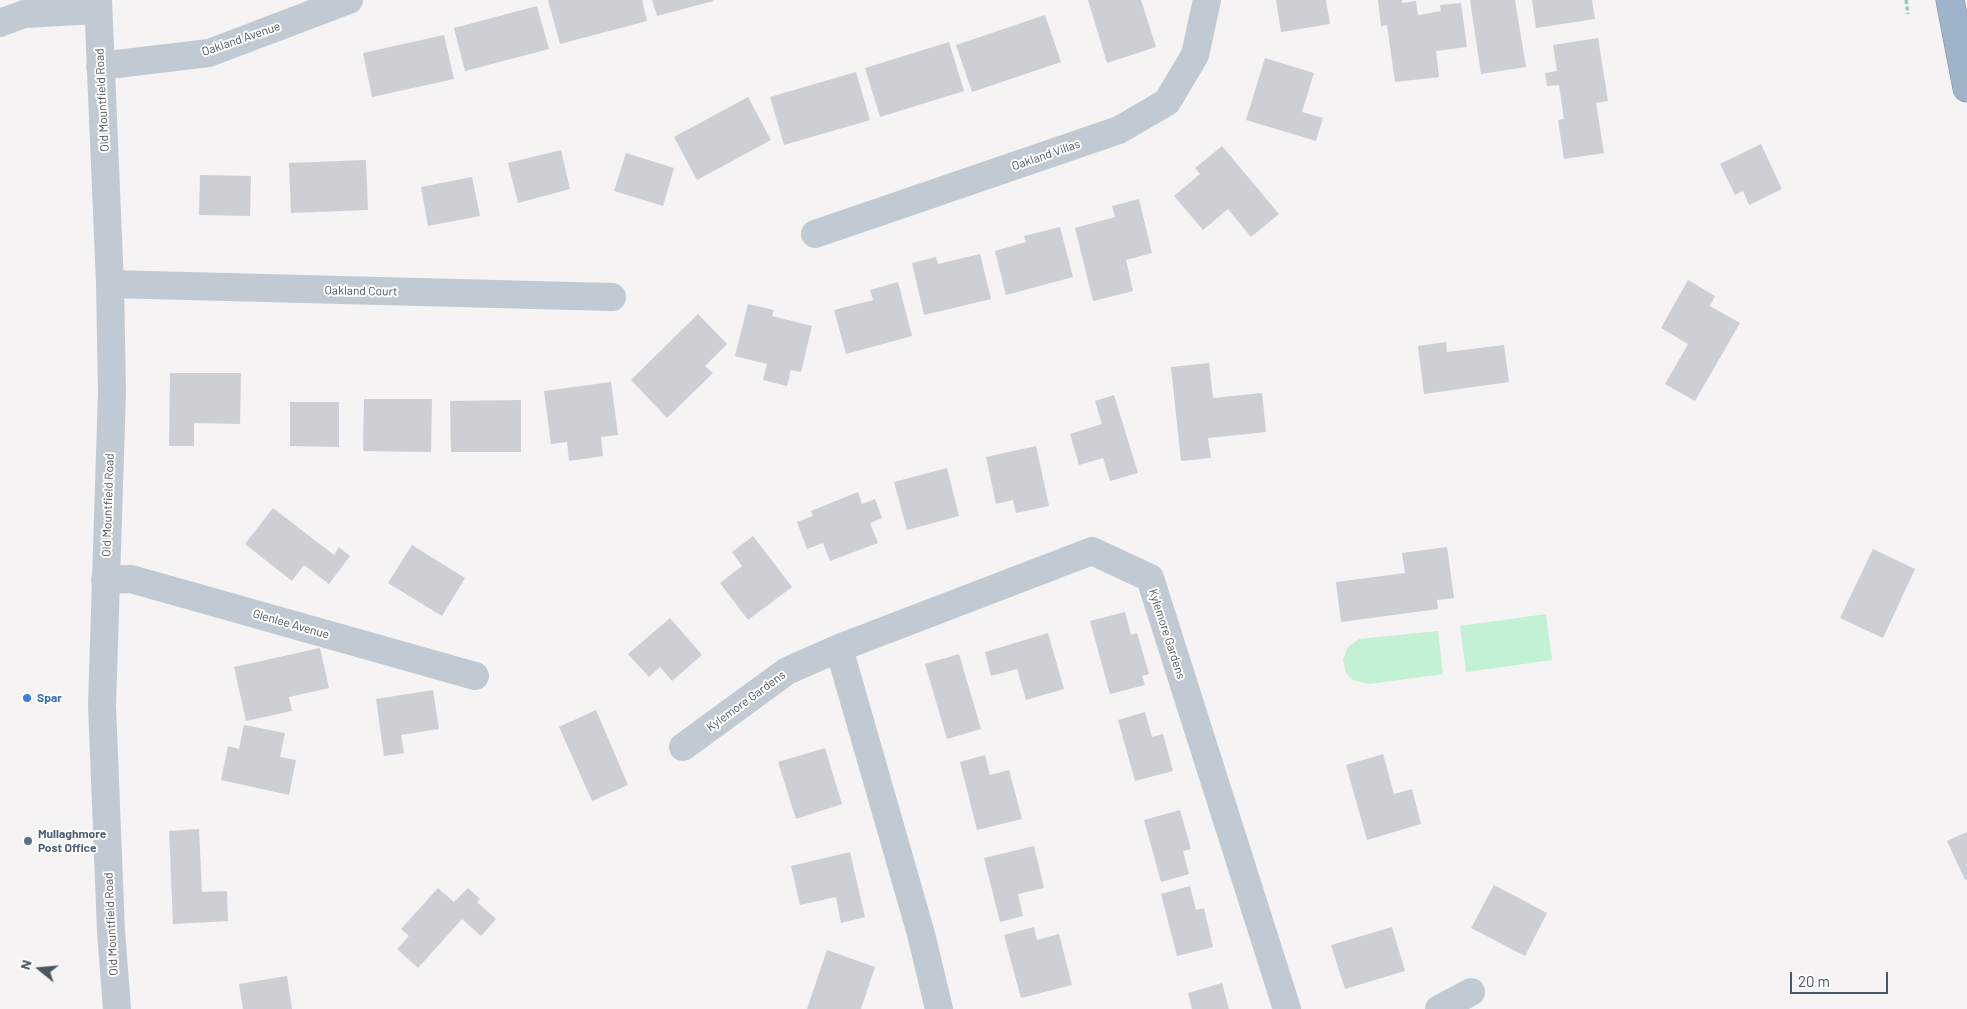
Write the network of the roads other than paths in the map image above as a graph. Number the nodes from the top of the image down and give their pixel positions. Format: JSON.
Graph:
{"nodes":[{"id":1,"x":349,"y":0,"type":"edge"},
{"id":2,"x":1207,"y":0,"type":"edge"},
{"id":3,"x":1950,"y":0,"type":"edge"},
{"id":4,"x":98,"y":5,"type":"edge"},
{"id":5,"x":0,"y":23,"type":"edge"},
{"id":6,"x":100,"y":66,"type":"junction"},
{"id":7,"x":1967,"y":88,"type":"edge"},
{"id":8,"x":815,"y":234,"type":"dead end"},
{"id":9,"x":110,"y":284,"type":"junction"},
{"id":10,"x":612,"y":297,"type":"dead end"},
{"id":11,"x":106,"y":580,"type":"junction"},
{"id":12,"x":839,"y":648,"type":"junction"},
{"id":13,"x":475,"y":676,"type":"dead end"},
{"id":14,"x":683,"y":747,"type":"dead end"},
{"id":15,"x":1470,"y":992,"type":"dead end"},
{"id":16,"x":117,"y":1009,"type":"edge"},
{"id":17,"x":939,"y":1009,"type":"edge"},
{"id":18,"x":1287,"y":1009,"type":"edge"},
{"id":19,"x":1439,"y":1009,"type":"edge"}],
"edges":[{"from":1,"to":6,"type":"street","name":"Oakland Avenue"},
{"from":2,"to":8,"type":"street","name":"Oakland Villas"},
{"from":3,"to":7,"type":"highway"},
{"from":4,"to":5,"type":"street"},
{"from":4,"to":6,"type":"street","name":"Old Mountfield Road"},
{"from":6,"to":9,"type":"street","name":"Old Mountfield Road"},
{"from":9,"to":10,"type":"street","name":"Oakland Court"},
{"from":9,"to":11,"type":"street","name":"Old Mountfield Road"},
{"from":11,"to":13,"type":"street","name":"Glenlee Avenue"},
{"from":11,"to":16,"type":"street","name":"Old Mountfield Road"},
{"from":12,"to":14,"type":"street","name":"Kylemore Gardens"},
{"from":12,"to":17,"type":"street"},
{"from":12,"to":18,"type":"street","name":"Kylemore Gardens"},
{"from":15,"to":19,"type":"street"}]}
